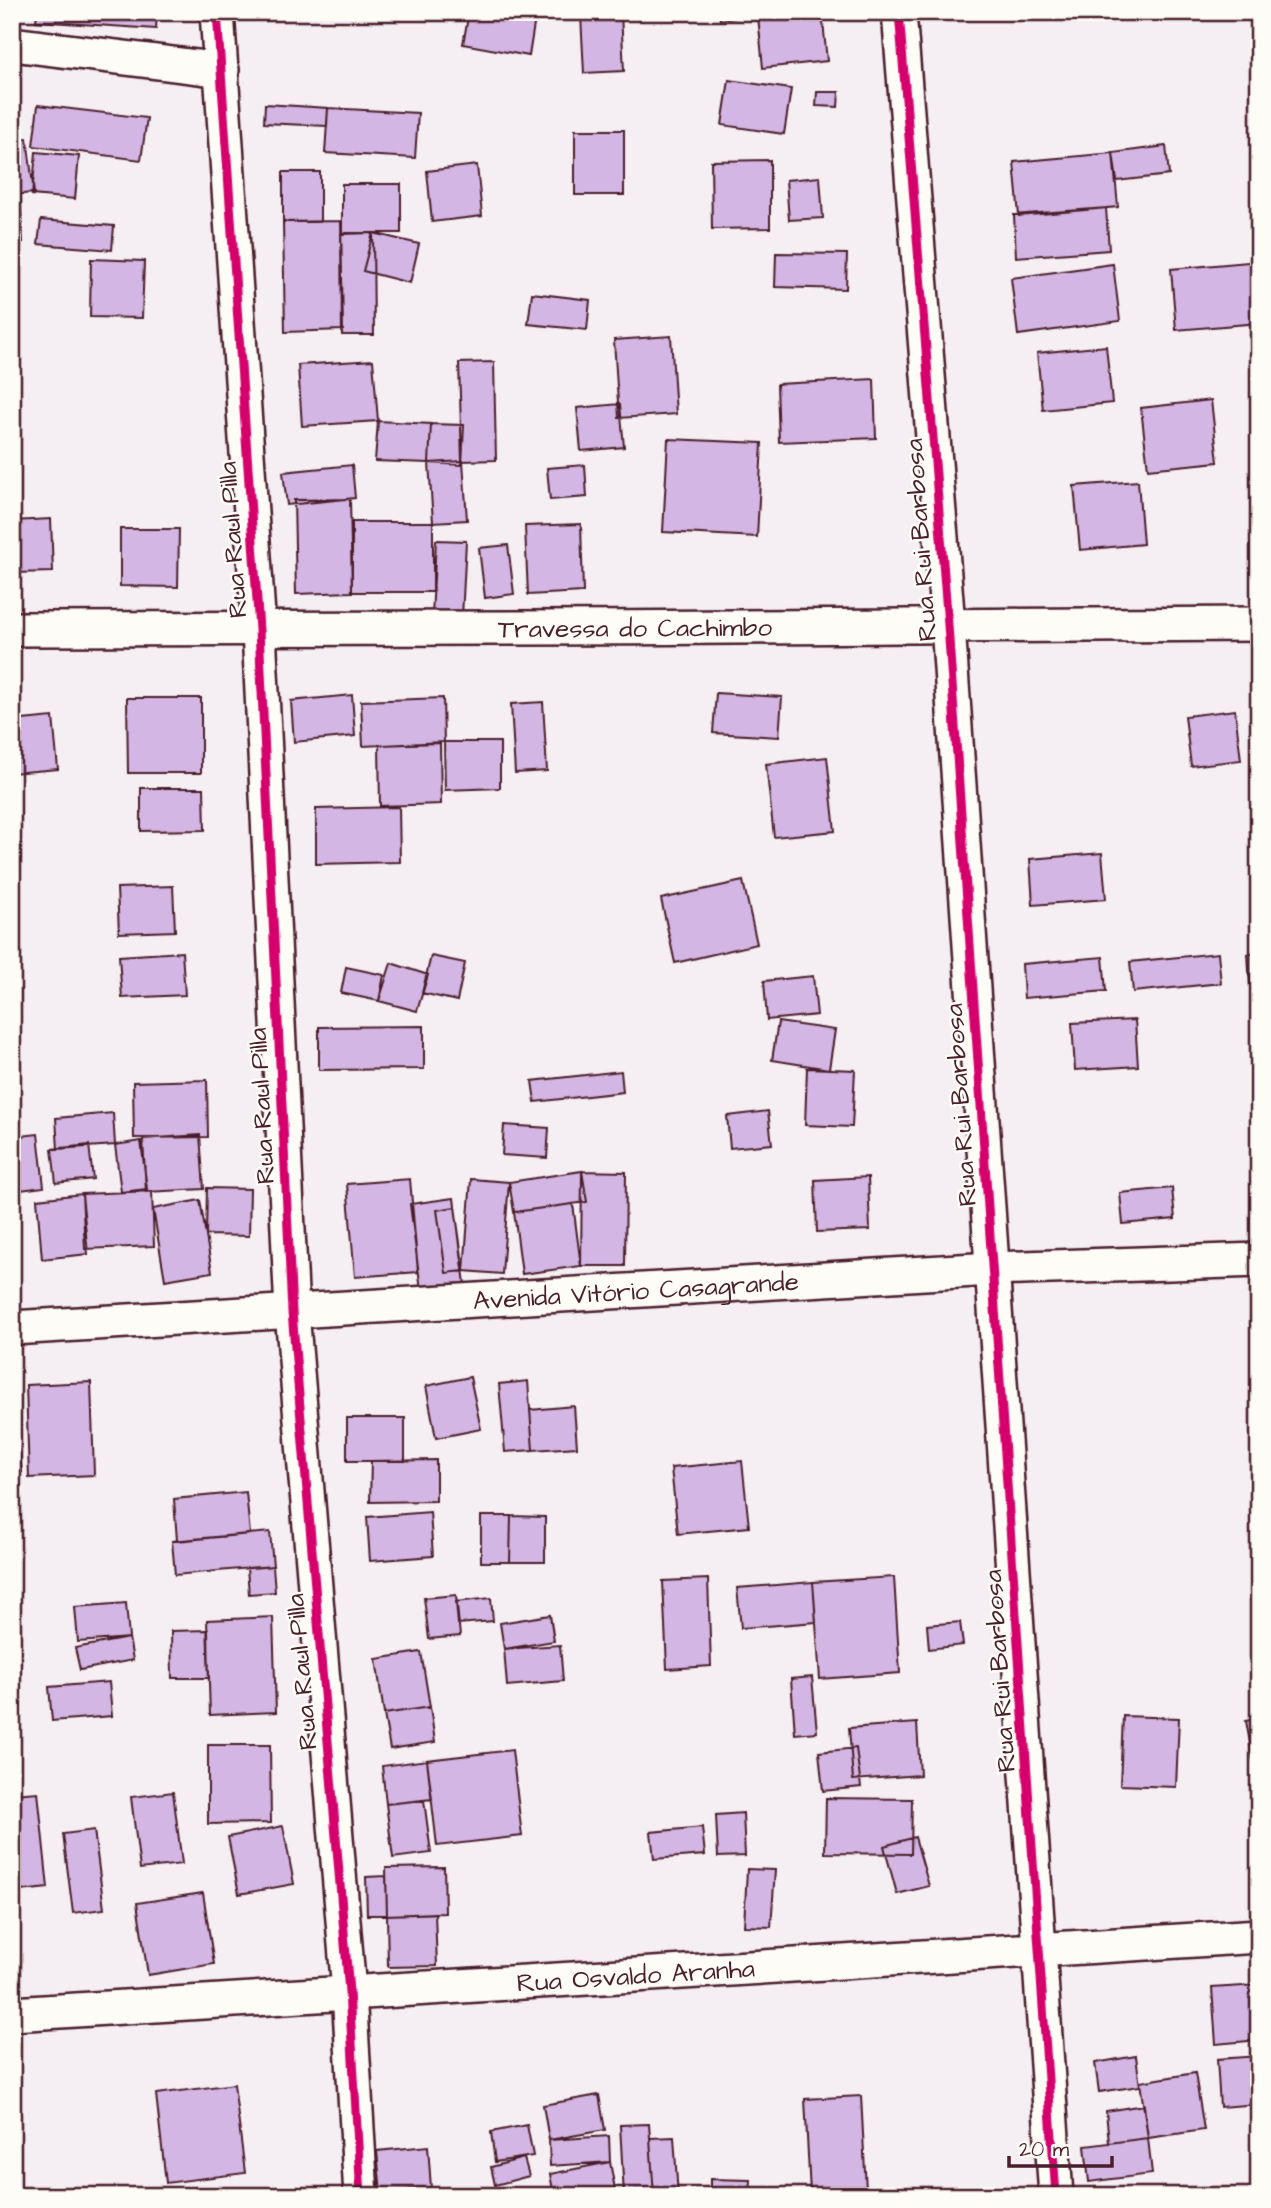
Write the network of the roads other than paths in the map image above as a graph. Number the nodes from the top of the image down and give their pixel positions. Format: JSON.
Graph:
{"nodes":[{"id":1,"x":217,"y":12,"type":"edge"},
{"id":2,"x":899,"y":12,"type":"edge"},
{"id":3,"x":12,"y":44,"type":"edge"},
{"id":4,"x":222,"y":70,"type":"junction"},
{"id":5,"x":1259,"y":624,"type":"edge"},
{"id":6,"x":948,"y":625,"type":"junction"},
{"id":7,"x":12,"y":629,"type":"edge"},
{"id":8,"x":259,"y":631,"type":"junction"},
{"id":9,"x":1259,"y":1261,"type":"edge"},
{"id":10,"x":992,"y":1269,"type":"junction"},
{"id":11,"x":292,"y":1312,"type":"junction"},
{"id":12,"x":12,"y":1328,"type":"edge"},
{"id":13,"x":1259,"y":1936,"type":"edge"},
{"id":14,"x":1039,"y":1948,"type":"junction"},
{"id":15,"x":349,"y":1992,"type":"junction"},
{"id":16,"x":12,"y":2014,"type":"edge"},
{"id":17,"x":362,"y":2196,"type":"edge"},
{"id":18,"x":1056,"y":2196,"type":"edge"}],
"edges":[{"from":1,"to":4,"type":"street","name":"Rua Raul Pilla"},
{"from":2,"to":6,"type":"street","name":"Rua Rui Barbosa"},
{"from":3,"to":4,"type":"street"},
{"from":4,"to":8,"type":"street","name":"Rua Raul Pilla"},
{"from":5,"to":6,"type":"street","name":"Travessa do Cachimbo"},
{"from":6,"to":8,"type":"street","name":"Travessa do Cachimbo"},
{"from":6,"to":10,"type":"street","name":"Rua Rui Barbosa"},
{"from":7,"to":8,"type":"street","name":"Travessa do Cachimbo"},
{"from":8,"to":11,"type":"street","name":"Rua Raul Pilla"},
{"from":9,"to":10,"type":"street","name":"Avenida Vitório Casagrande"},
{"from":10,"to":11,"type":"street","name":"Avenida Vitório Casagrande"},
{"from":10,"to":14,"type":"street","name":"Rua Rui Barbosa"},
{"from":11,"to":12,"type":"street","name":"Avenida Vitório Casagrande"},
{"from":11,"to":15,"type":"street","name":"Rua Raul Pilla"},
{"from":13,"to":14,"type":"street","name":"Rua Osvaldo Aranha"},
{"from":14,"to":15,"type":"street","name":"Rua Osvaldo Aranha"},
{"from":14,"to":18,"type":"street","name":"Rua Rui Barbosa"},
{"from":15,"to":16,"type":"street","name":"Rua Osvaldo Aranha"},
{"from":15,"to":17,"type":"street","name":"Rua Raul Pilla"}]}
